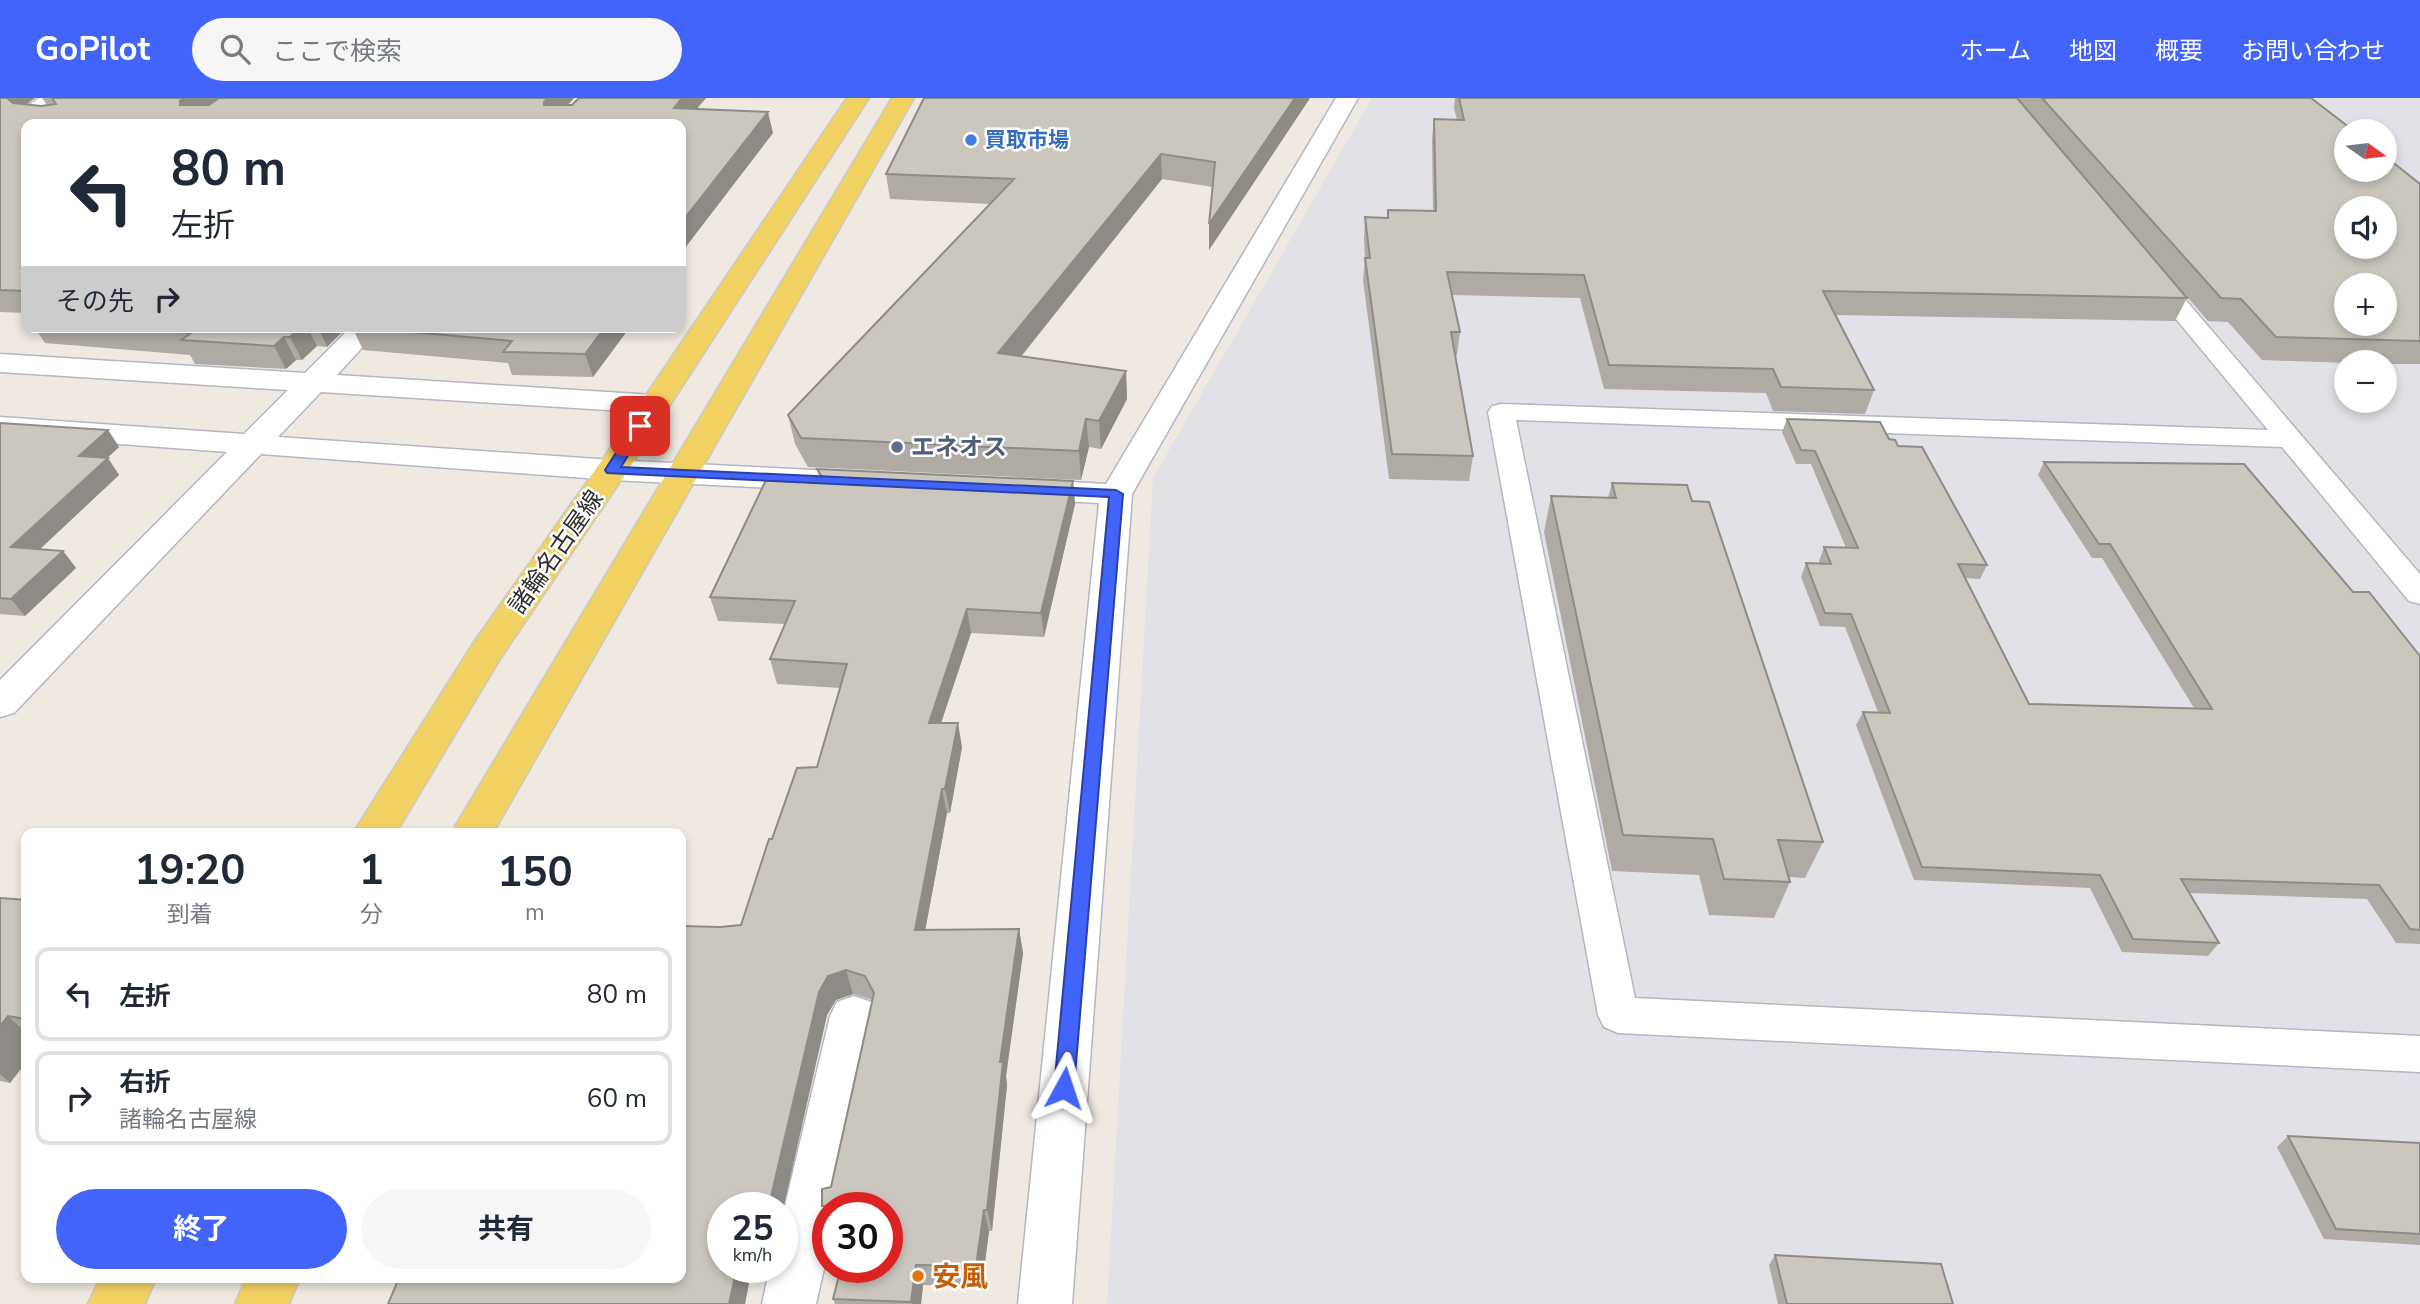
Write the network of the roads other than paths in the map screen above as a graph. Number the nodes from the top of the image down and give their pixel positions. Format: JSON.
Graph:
{"nodes":[{"id":1,"x":55,"y":98,"type":"edge"},
{"id":2,"x":858,"y":98,"type":"edge"},
{"id":3,"x":903,"y":98,"type":"edge"},
{"id":4,"x":1347,"y":98,"type":"edge"},
{"id":5,"x":40,"y":119,"type":"edge"},
{"id":6,"x":2137,"y":258,"type":"edge"},
{"id":7,"x":361,"y":333,"type":"edge"},
{"id":8,"x":0,"y":363,"type":"edge"},
{"id":9,"x":312,"y":384,"type":"junction"},
{"id":10,"x":654,"y":404,"type":"junction"},
{"id":11,"x":0,"y":426,"type":"edge"},
{"id":12,"x":2289,"y":439,"type":"junction"},
{"id":13,"x":252,"y":445,"type":"junction"},
{"id":14,"x":612,"y":470,"type":"junction"},
{"id":15,"x":683,"y":474,"type":"junction"},
{"id":16,"x":899,"y":484,"type":"edge"},
{"id":17,"x":994,"y":488,"type":"edge"},
{"id":18,"x":1116,"y":494,"type":"junction"},
{"id":19,"x":2420,"y":594,"type":"edge"},
{"id":20,"x":0,"y":703,"type":"edge"},
{"id":21,"x":377,"y":828,"type":"edge"},
{"id":22,"x":475,"y":828,"type":"edge"},
{"id":23,"x":854,"y":1016,"type":"dead end"},
{"id":24,"x":2420,"y":1054,"type":"edge"},
{"id":25,"x":127,"y":1283,"type":"edge"},
{"id":26,"x":271,"y":1283,"type":"edge"},
{"id":27,"x":116,"y":1304,"type":"edge"},
{"id":28,"x":262,"y":1304,"type":"edge"},
{"id":29,"x":789,"y":1304,"type":"edge"},
{"id":30,"x":1045,"y":1304,"type":"edge"}],
"edges":[{"from":1,"to":5,"type":"street"},
{"from":2,"to":10,"type":"main road","name":"諸輪名古屋線"},
{"from":3,"to":15,"type":"main road"},
{"from":4,"to":18,"type":"street"},
{"from":6,"to":12,"type":"lane"},
{"from":7,"to":9,"type":"street"},
{"from":8,"to":9,"type":"street"},
{"from":9,"to":10,"type":"street"},
{"from":9,"to":13,"type":"street"},
{"from":10,"to":14,"type":"main road","name":"諸輪名古屋線"},
{"from":11,"to":13,"type":"street"},
{"from":12,"to":19,"type":"lane"},
{"from":12,"to":24,"type":"lane"},
{"from":13,"to":14,"type":"street"},
{"from":13,"to":20,"type":"street"},
{"from":14,"to":15,"type":"street"},
{"from":14,"to":21,"type":"main road","name":"諸輪名古屋線"},
{"from":15,"to":16,"type":"street"},
{"from":15,"to":22,"type":"main road"},
{"from":17,"to":18,"type":"street"},
{"from":18,"to":30,"type":"street"},
{"from":23,"to":29,"type":"street"},
{"from":25,"to":27,"type":"main road"},
{"from":26,"to":28,"type":"main road"}]}
